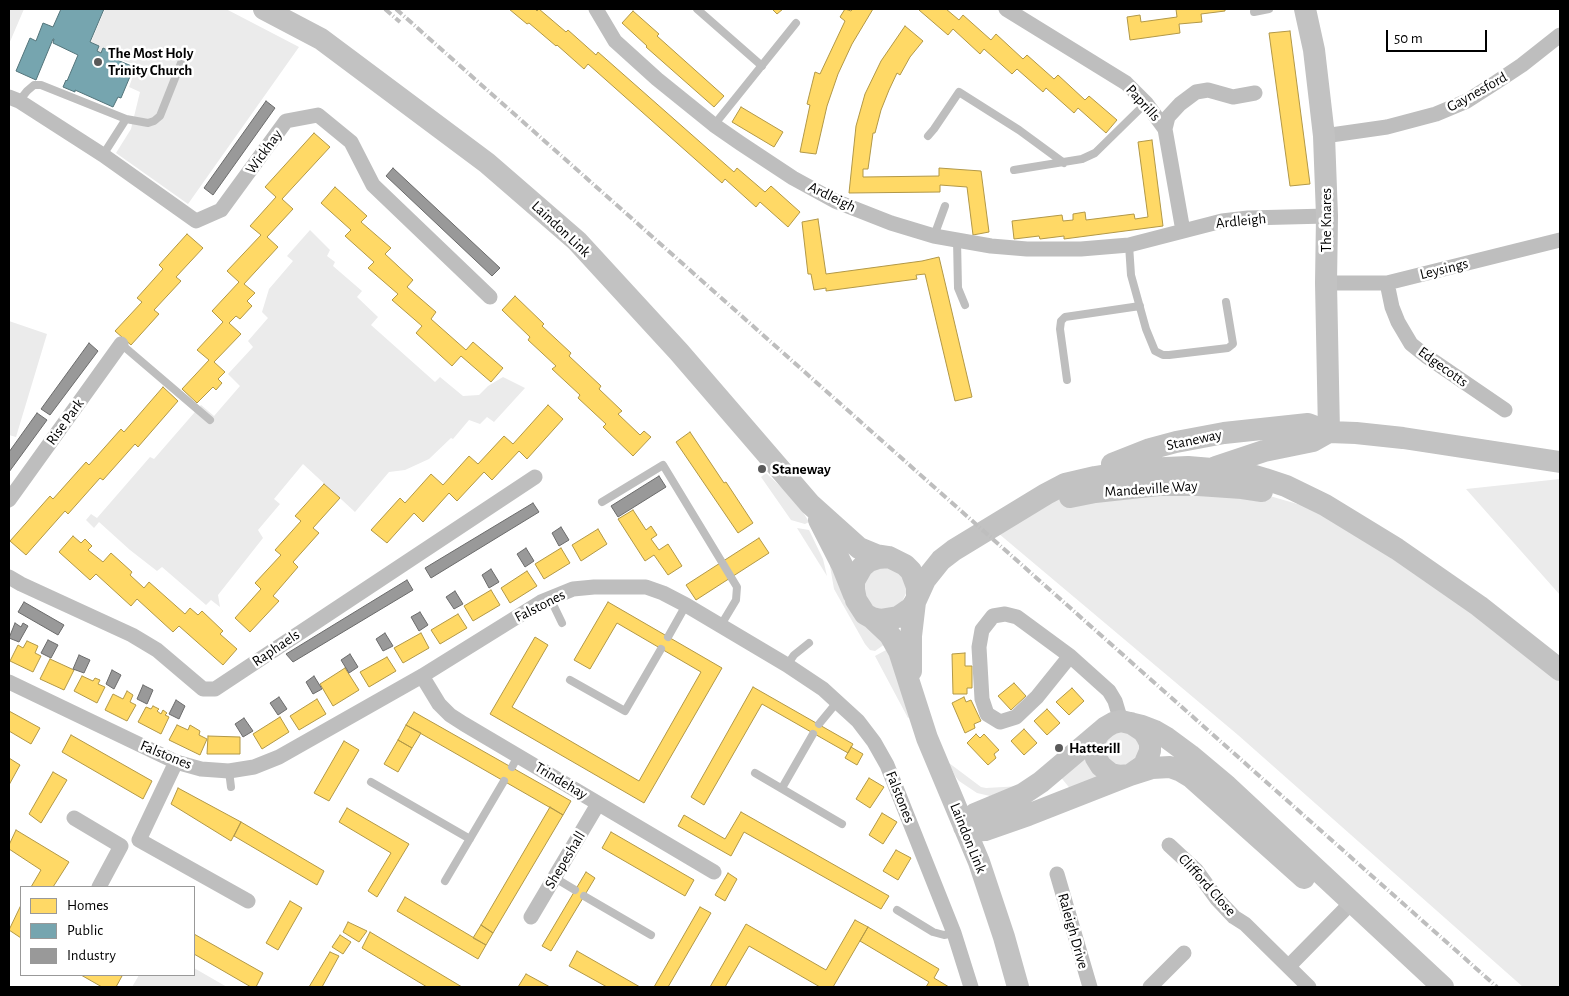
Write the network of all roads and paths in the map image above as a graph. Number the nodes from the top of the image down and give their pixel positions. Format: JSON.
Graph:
{"nodes":[{"id":1,"x":264,"y":9,"type":"edge"},
{"id":2,"x":596,"y":9,"type":"edge"},
{"id":3,"x":697,"y":9,"type":"edge"},
{"id":4,"x":1006,"y":9,"type":"edge"},
{"id":5,"x":1269,"y":9,"type":"edge"},
{"id":6,"x":1305,"y":9,"type":"edge"},
{"id":7,"x":1254,"y":12,"type":"dead end"},
{"id":8,"x":796,"y":23,"type":"dead end"},
{"id":9,"x":1560,"y":35,"type":"edge"},
{"id":10,"x":185,"y":53,"type":"dead end"},
{"id":11,"x":762,"y":66,"type":"junction"},
{"id":12,"x":1255,"y":93,"type":"dead end"},
{"id":13,"x":14,"y":99,"type":"edge"},
{"id":14,"x":1146,"y":103,"type":"junction"},
{"id":15,"x":126,"y":119,"type":"junction"},
{"id":16,"x":714,"y":125,"type":"junction"},
{"id":17,"x":1166,"y":129,"type":"junction"},
{"id":18,"x":928,"y":136,"type":"dead end"},
{"id":19,"x":1324,"y":136,"type":"junction"},
{"id":20,"x":103,"y":155,"type":"junction"},
{"id":21,"x":1064,"y":162,"type":"junction"},
{"id":22,"x":1014,"y":170,"type":"dead end"},
{"id":23,"x":945,"y":206,"type":"dead end"},
{"id":24,"x":1327,"y":216,"type":"junction"},
{"id":25,"x":1183,"y":231,"type":"junction"},
{"id":26,"x":934,"y":236,"type":"junction"},
{"id":27,"x":957,"y":240,"type":"junction"},
{"id":28,"x":1560,"y":240,"type":"edge"},
{"id":29,"x":1129,"y":245,"type":"junction"},
{"id":30,"x":1387,"y":283,"type":"junction"},
{"id":31,"x":1326,"y":284,"type":"junction"},
{"id":32,"x":490,"y":297,"type":"dead end"},
{"id":33,"x":1226,"y":302,"type":"dead end"},
{"id":34,"x":965,"y":306,"type":"dead end"},
{"id":35,"x":1140,"y":306,"type":"junction"},
{"id":36,"x":121,"y":344,"type":"joint"},
{"id":37,"x":1067,"y":380,"type":"dead end"},
{"id":38,"x":1505,"y":410,"type":"dead end"},
{"id":39,"x":210,"y":420,"type":"dead end"},
{"id":40,"x":1329,"y":432,"type":"junction"},
{"id":41,"x":1560,"y":462,"type":"edge"},
{"id":42,"x":1212,"y":469,"type":"junction"},
{"id":43,"x":535,"y":476,"type":"dead end"},
{"id":44,"x":1066,"y":484,"type":"junction"},
{"id":45,"x":1159,"y":485,"type":"junction"},
{"id":46,"x":9,"y":500,"type":"edge"},
{"id":47,"x":602,"y":502,"type":"dead end"},
{"id":48,"x":810,"y":504,"type":"junction"},
{"id":49,"x":1014,"y":515,"type":"junction"},
{"id":50,"x":1346,"y":518,"type":"junction"},
{"id":51,"x":954,"y":550,"type":"junction"},
{"id":52,"x":889,"y":557,"type":"junction"},
{"id":53,"x":9,"y":576,"type":"edge"},
{"id":54,"x":550,"y":598,"type":"junction"},
{"id":55,"x":916,"y":599,"type":"junction"},
{"id":56,"x":856,"y":600,"type":"junction"},
{"id":57,"x":686,"y":605,"type":"junction"},
{"id":58,"x":872,"y":618,"type":"junction"},
{"id":59,"x":562,"y":623,"type":"dead end"},
{"id":60,"x":721,"y":626,"type":"junction"},
{"id":61,"x":668,"y":637,"type":"dead end"},
{"id":62,"x":809,"y":642,"type":"dead end"},
{"id":63,"x":661,"y":649,"type":"dead end"},
{"id":64,"x":1070,"y":656,"type":"junction"},
{"id":65,"x":787,"y":665,"type":"junction"},
{"id":66,"x":1560,"y":670,"type":"edge"},
{"id":67,"x":422,"y":676,"type":"junction"},
{"id":68,"x":570,"y":680,"type":"dead end"},
{"id":69,"x":9,"y":682,"type":"edge"},
{"id":70,"x":912,"y":690,"type":"junction"},
{"id":71,"x":838,"y":701,"type":"junction"},
{"id":72,"x":1125,"y":722,"type":"junction"},
{"id":73,"x":819,"y":724,"type":"dead end"},
{"id":74,"x":1099,"y":733,"type":"junction"},
{"id":75,"x":813,"y":734,"type":"dead end"},
{"id":76,"x":176,"y":762,"type":"junction"},
{"id":77,"x":938,"y":766,"type":"junction"},
{"id":78,"x":755,"y":773,"type":"dead end"},
{"id":79,"x":1130,"y":775,"type":"junction"},
{"id":80,"x":504,"y":781,"type":"dead end"},
{"id":81,"x":371,"y":782,"type":"dead end"},
{"id":82,"x":782,"y":788,"type":"junction"},
{"id":83,"x":1010,"y":801,"type":"junction"},
{"id":84,"x":598,"y":804,"type":"junction"},
{"id":85,"x":74,"y":818,"type":"dead end"},
{"id":86,"x":842,"y":824,"type":"dead end"},
{"id":87,"x":964,"y":827,"type":"junction"},
{"id":88,"x":996,"y":827,"type":"junction"},
{"id":89,"x":470,"y":839,"type":"junction"},
{"id":90,"x":139,"y":840,"type":"junction"},
{"id":91,"x":1169,"y":845,"type":"dead end"},
{"id":92,"x":121,"y":846,"type":"junction"},
{"id":93,"x":979,"y":862,"type":"junction"},
{"id":94,"x":714,"y":872,"type":"dead end"},
{"id":95,"x":1056,"y":874,"type":"dead end"},
{"id":96,"x":554,"y":878,"type":"junction"},
{"id":97,"x":445,"y":881,"type":"dead end"},
{"id":98,"x":100,"y":886,"type":"edge"},
{"id":99,"x":576,"y":890,"type":"dead end"},
{"id":100,"x":584,"y":896,"type":"dead end"},
{"id":101,"x":248,"y":901,"type":"dead end"},
{"id":102,"x":1347,"y":908,"type":"junction"},
{"id":103,"x":897,"y":910,"type":"dead end"},
{"id":104,"x":531,"y":917,"type":"dead end"},
{"id":105,"x":954,"y":933,"type":"junction"},
{"id":106,"x":651,"y":935,"type":"dead end"},
{"id":107,"x":1184,"y":952,"type":"dead end"},
{"id":108,"x":1289,"y":966,"type":"junction"},
{"id":109,"x":971,"y":987,"type":"edge"},
{"id":110,"x":1018,"y":987,"type":"edge"},
{"id":111,"x":1090,"y":987,"type":"edge"},
{"id":112,"x":1150,"y":987,"type":"edge"},
{"id":113,"x":1308,"y":987,"type":"edge"},
{"id":114,"x":1427,"y":987,"type":"edge"},
{"id":115,"x":1443,"y":987,"type":"edge"}],
"edges":[{"from":1,"to":48,"type":"main road","name":"Laindon Link"},
{"from":2,"to":16,"type":"street","name":"Ardleigh"},
{"from":3,"to":11,"type":"lane"},
{"from":4,"to":14,"type":"street","name":"Paprills"},
{"from":5,"to":7,"type":"lane"},
{"from":6,"to":19,"type":"main road","name":"The Knares"},
{"from":8,"to":11,"type":"lane"},
{"from":9,"to":19,"type":"street","name":"Gaynesford"},
{"from":10,"to":15,"type":"lane"},
{"from":11,"to":16,"type":"lane"},
{"from":12,"to":17,"type":"street"},
{"from":13,"to":15,"type":"lane"},
{"from":13,"to":20,"type":"street","name":"Wickhay"},
{"from":14,"to":17,"type":"street","name":"Paprills"},
{"from":14,"to":21,"type":"lane"},
{"from":15,"to":20,"type":"lane"},
{"from":16,"to":26,"type":"street","name":"Ardleigh"},
{"from":17,"to":25,"type":"street","name":"Paprills"},
{"from":18,"to":21,"type":"lane"},
{"from":19,"to":24,"type":"main road","name":"The Knares"},
{"from":20,"to":32,"type":"street","name":"Wickhay"},
{"from":21,"to":22,"type":"lane"},
{"from":23,"to":26,"type":"lane"},
{"from":24,"to":25,"type":"street","name":"Ardleigh"},
{"from":24,"to":31,"type":"main road","name":"The Knares"},
{"from":25,"to":29,"type":"street","name":"Ardleigh"},
{"from":26,"to":27,"type":"street","name":"Ardleigh"},
{"from":27,"to":29,"type":"street","name":"Ardleigh"},
{"from":27,"to":34,"type":"lane"},
{"from":28,"to":30,"type":"street","name":"Leysings"},
{"from":29,"to":35,"type":"lane"},
{"from":30,"to":31,"type":"street","name":"Leysings"},
{"from":30,"to":38,"type":"street","name":"Edgecotts"},
{"from":31,"to":40,"type":"main road","name":"The Knares"},
{"from":33,"to":35,"type":"lane"},
{"from":35,"to":37,"type":"lane"},
{"from":36,"to":39,"type":"lane"},
{"from":36,"to":46,"type":"street","name":"Rise Park"},
{"from":40,"to":41,"type":"main road","name":"Staneway"},
{"from":40,"to":42,"type":"main road","name":"Staneway"},
{"from":40,"to":44,"type":"main road","name":"Staneway"},
{"from":42,"to":44,"type":"main road","name":"Mandeville Way"},
{"from":42,"to":45,"type":"main road","name":"Staneway"},
{"from":42,"to":50,"type":"main road","name":"Mandeville Way"},
{"from":43,"to":53,"type":"street","name":"Raphaels"},
{"from":44,"to":49,"type":"main road","name":"Mandeville Way"},
{"from":45,"to":49,"type":"main road","name":"Mandeville Way"},
{"from":45,"to":50,"type":"main road","name":"Mandeville Way"},
{"from":47,"to":60,"type":"lane"},
{"from":48,"to":52,"type":"main road","name":"Laindon Link"},
{"from":48,"to":56,"type":"main road","name":"Laindon Link"},
{"from":49,"to":51,"type":"main road","name":"Mandeville Way"},
{"from":50,"to":66,"type":"main road","name":"Mandeville Way"},
{"from":51,"to":52,"type":"main road","name":"Mandeville Way"},
{"from":51,"to":55,"type":"main road","name":"Mandeville Way"},
{"from":52,"to":55,"type":"main road"},
{"from":52,"to":56,"type":"main road"},
{"from":54,"to":57,"type":"street","name":"Falstones"},
{"from":54,"to":59,"type":"lane"},
{"from":54,"to":67,"type":"street","name":"Falstones"},
{"from":55,"to":58,"type":"main road"},
{"from":55,"to":70,"type":"main road","name":"Laindon Link"},
{"from":56,"to":58,"type":"main road"},
{"from":57,"to":60,"type":"street","name":"Falstones"},
{"from":57,"to":61,"type":"lane"},
{"from":58,"to":70,"type":"main road","name":"Laindon Link"},
{"from":60,"to":65,"type":"street","name":"Falstones"},
{"from":62,"to":65,"type":"lane"},
{"from":63,"to":68,"type":"lane"},
{"from":64,"to":64,"type":"street"},
{"from":64,"to":72,"type":"street"},
{"from":65,"to":71,"type":"street","name":"Falstones"},
{"from":67,"to":76,"type":"street","name":"Falstones"},
{"from":67,"to":84,"type":"street","name":"Trindehay"},
{"from":69,"to":76,"type":"street","name":"Falstones"},
{"from":70,"to":77,"type":"main road","name":"Laindon Link"},
{"from":71,"to":73,"type":"lane"},
{"from":71,"to":105,"type":"street","name":"Falstones"},
{"from":72,"to":74,"type":"main road"},
{"from":72,"to":79,"type":"main road"},
{"from":72,"to":102,"type":"main road"},
{"from":74,"to":79,"type":"main road"},
{"from":74,"to":83,"type":"main road"},
{"from":75,"to":82,"type":"lane"},
{"from":76,"to":90,"type":"street"},
{"from":77,"to":83,"type":"main road"},
{"from":77,"to":87,"type":"main road","name":"Laindon Link"},
{"from":78,"to":82,"type":"lane"},
{"from":79,"to":88,"type":"main road"},
{"from":79,"to":102,"type":"main road"},
{"from":80,"to":89,"type":"lane"},
{"from":81,"to":89,"type":"lane"},
{"from":82,"to":86,"type":"lane"},
{"from":83,"to":87,"type":"main road"},
{"from":84,"to":94,"type":"street","name":"Trindehay"},
{"from":84,"to":96,"type":"street","name":"Shepeshall"},
{"from":85,"to":92,"type":"street"},
{"from":87,"to":88,"type":"main road"},
{"from":87,"to":93,"type":"main road","name":"Laindon Link"},
{"from":88,"to":93,"type":"main road"},
{"from":89,"to":97,"type":"lane"},
{"from":90,"to":92,"type":"street"},
{"from":90,"to":101,"type":"street"},
{"from":91,"to":108,"type":"street","name":"Clifford Close"},
{"from":92,"to":98,"type":"street"},
{"from":93,"to":110,"type":"main road","name":"Laindon Link"},
{"from":95,"to":111,"type":"street","name":"Raleigh Drive"},
{"from":96,"to":99,"type":"lane"},
{"from":96,"to":104,"type":"street","name":"Shepeshall"},
{"from":100,"to":106,"type":"lane"},
{"from":102,"to":108,"type":"street"},
{"from":102,"to":114,"type":"main road"},
{"from":102,"to":115,"type":"main road"},
{"from":103,"to":105,"type":"lane"},
{"from":105,"to":109,"type":"street","name":"Falstones"},
{"from":107,"to":112,"type":"street"},
{"from":108,"to":113,"type":"street","name":"Clifford Close"}]}
